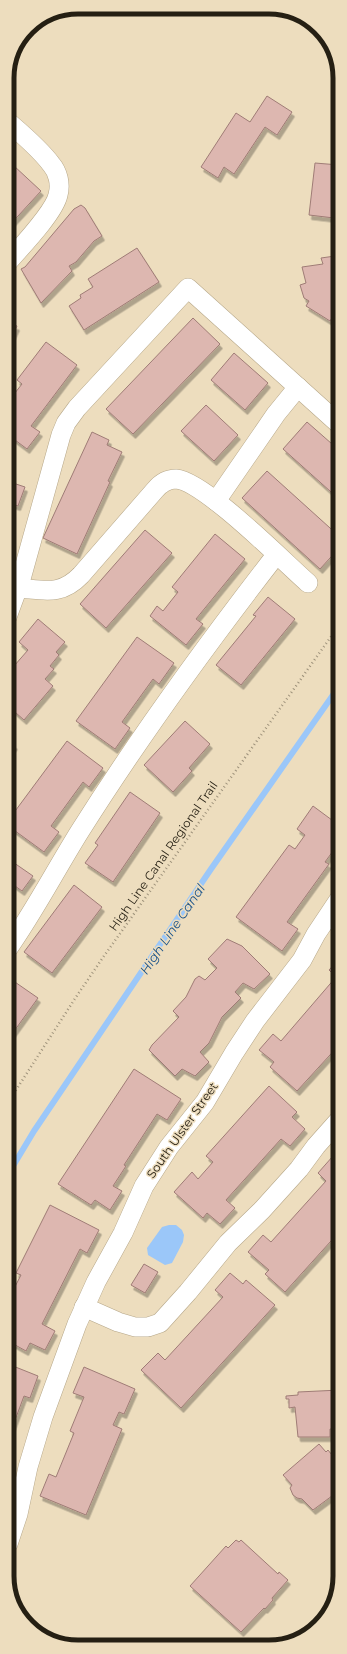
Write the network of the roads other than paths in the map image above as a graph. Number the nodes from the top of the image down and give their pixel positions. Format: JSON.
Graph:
{"nodes":[{"id":1,"x":14,"y":128,"type":"edge"},
{"id":2,"x":14,"y":255,"type":"edge"},
{"id":3,"x":298,"y":387,"type":"junction"},
{"id":4,"x":333,"y":419,"type":"edge"},
{"id":5,"x":216,"y":501,"type":"junction"},
{"id":6,"x":276,"y":555,"type":"junction"},
{"id":7,"x":308,"y":583,"type":"dead end"},
{"id":8,"x":14,"y":591,"type":"edge"},
{"id":9,"x":14,"y":594,"type":"edge"},
{"id":10,"x":333,"y":909,"type":"edge"},
{"id":11,"x":14,"y":940,"type":"edge"},
{"id":12,"x":333,"y":1127,"type":"edge"},
{"id":13,"x":84,"y":1306,"type":"junction"},
{"id":14,"x":14,"y":1526,"type":"edge"}],
"edges":[{"from":1,"to":2,"type":"lane"},
{"from":3,"to":4,"type":"lane"},
{"from":3,"to":5,"type":"lane"},
{"from":3,"to":8,"type":"lane"},
{"from":5,"to":6,"type":"lane"},
{"from":5,"to":9,"type":"lane"},
{"from":6,"to":7,"type":"lane"},
{"from":6,"to":11,"type":"lane"},
{"from":10,"to":13,"type":"lane","name":"South Ulster Street"},
{"from":12,"to":13,"type":"lane"},
{"from":13,"to":14,"type":"lane","name":"South Ulster Street"}]}
